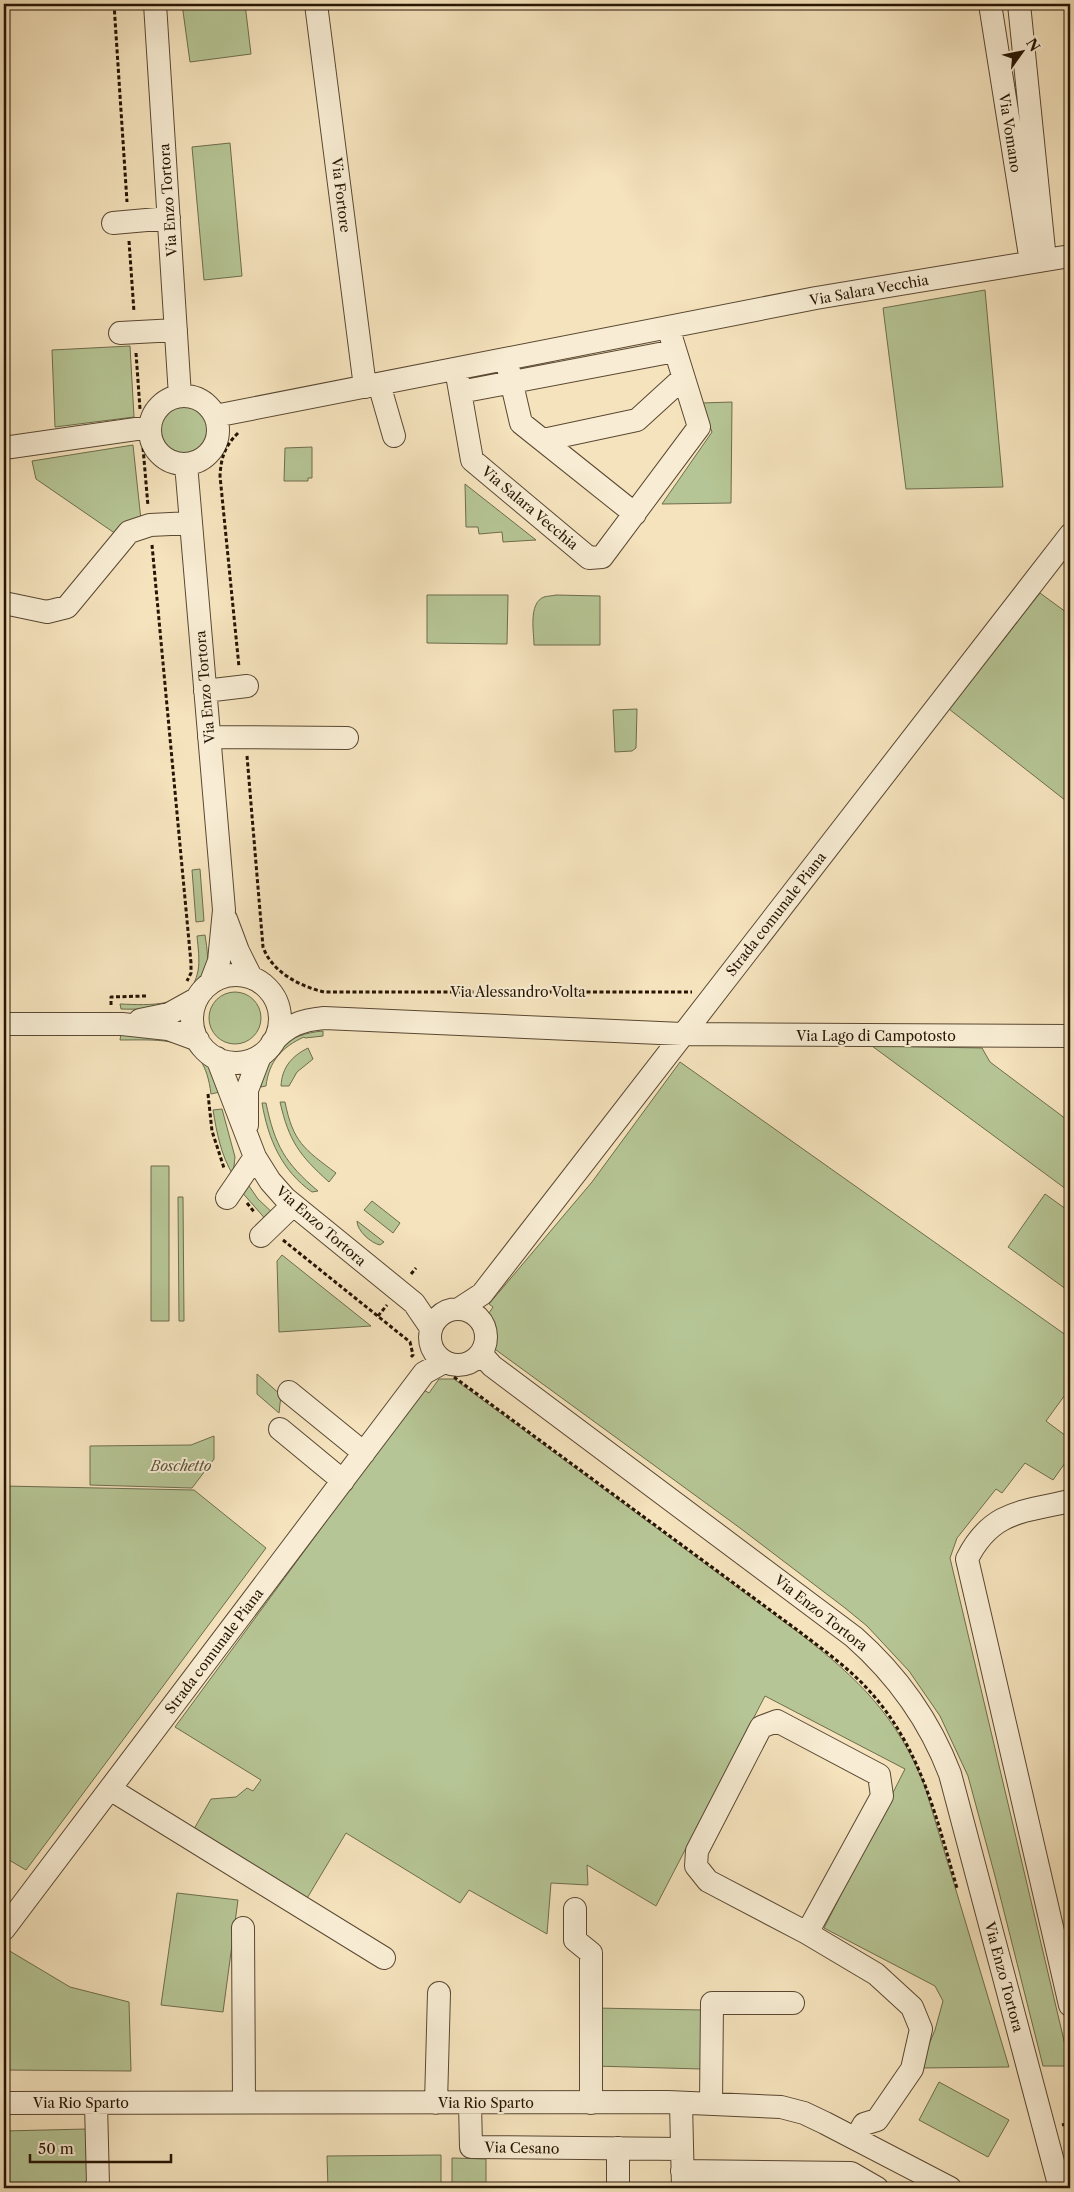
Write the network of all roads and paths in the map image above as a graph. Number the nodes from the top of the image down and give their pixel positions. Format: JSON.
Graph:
{"nodes":[{"id":1,"x":114,"y":4,"type":"edge"},
{"id":2,"x":154,"y":4,"type":"edge"},
{"id":3,"x":316,"y":4,"type":"edge"},
{"id":4,"x":990,"y":4,"type":"edge"},
{"id":5,"x":1019,"y":4,"type":"edge"},
{"id":6,"x":169,"y":218,"type":"junction"},
{"id":7,"x":123,"y":221,"type":"junction"},
{"id":8,"x":1070,"y":256,"type":"edge"},
{"id":9,"x":1038,"y":261,"type":"junction"},
{"id":10,"x":668,"y":327,"type":"junction"},
{"id":11,"x":176,"y":330,"type":"junction"},
{"id":12,"x":130,"y":332,"type":"junction"},
{"id":13,"x":675,"y":351,"type":"junction"},
{"id":14,"x":506,"y":359,"type":"junction"},
{"id":15,"x":456,"y":369,"type":"junction"},
{"id":16,"x":683,"y":378,"type":"junction"},
{"id":17,"x":512,"y":382,"type":"junction"},
{"id":18,"x":372,"y":385,"type":"junction"},
{"id":19,"x":460,"y":392,"type":"junction"},
{"id":20,"x":180,"y":396,"type":"junction"},
{"id":21,"x":215,"y":416,"type":"junction"},
{"id":22,"x":145,"y":428,"type":"junction"},
{"id":23,"x":394,"y":436,"type":"dead end"},
{"id":24,"x":543,"y":440,"type":"junction"},
{"id":25,"x":4,"y":448,"type":"edge"},
{"id":26,"x":186,"y":464,"type":"junction"},
{"id":27,"x":634,"y":514,"type":"junction"},
{"id":28,"x":191,"y":523,"type":"junction"},
{"id":29,"x":150,"y":525,"type":"junction"},
{"id":30,"x":1070,"y":534,"type":"edge"},
{"id":31,"x":4,"y":602,"type":"edge"},
{"id":32,"x":247,"y":686,"type":"dead end"},
{"id":33,"x":205,"y":691,"type":"junction"},
{"id":34,"x":209,"y":737,"type":"junction"},
{"id":35,"x":347,"y":738,"type":"dead end"},
{"id":36,"x":224,"y":910,"type":"junction"},
{"id":37,"x":251,"y":978,"type":"junction"},
{"id":38,"x":211,"y":982,"type":"junction"},
{"id":39,"x":190,"y":992,"type":"junction"},
{"id":40,"x":324,"y":992,"type":"dead end"},
{"id":41,"x":151,"y":996,"type":"dead end"},
{"id":42,"x":274,"y":998,"type":"junction"},
{"id":43,"x":704,"y":1007,"type":"junction"},
{"id":44,"x":117,"y":1016,"type":"junction"},
{"id":45,"x":324,"y":1018,"type":"junction"},
{"id":46,"x":4,"y":1024,"type":"edge"},
{"id":47,"x":682,"y":1034,"type":"junction"},
{"id":48,"x":1070,"y":1036,"type":"edge"},
{"id":49,"x":198,"y":1040,"type":"junction"},
{"id":50,"x":266,"y":1049,"type":"junction"},
{"id":51,"x":217,"y":1058,"type":"junction"},
{"id":52,"x":247,"y":1134,"type":"junction"},
{"id":53,"x":255,"y":1157,"type":"junction"},
{"id":54,"x":227,"y":1198,"type":"dead end"},
{"id":55,"x":293,"y":1205,"type":"junction"},
{"id":56,"x":261,"y":1236,"type":"dead end"},
{"id":57,"x":482,"y":1294,"type":"junction"},
{"id":58,"x":479,"y":1318,"type":"junction"},
{"id":59,"x":441,"y":1323,"type":"junction"},
{"id":60,"x":476,"y":1356,"type":"junction"},
{"id":61,"x":446,"y":1370,"type":"junction"},
{"id":62,"x":424,"y":1373,"type":"junction"},
{"id":63,"x":289,"y":1392,"type":"dead end"},
{"id":64,"x":280,"y":1429,"type":"dead end"},
{"id":65,"x":364,"y":1453,"type":"junction"},
{"id":66,"x":343,"y":1481,"type":"junction"},
{"id":67,"x":1070,"y":1501,"type":"edge"},
{"id":68,"x":110,"y":1789,"type":"junction"},
{"id":69,"x":958,"y":1890,"type":"dead end"},
{"id":70,"x":574,"y":1909,"type":"dead end"},
{"id":71,"x":243,"y":1928,"type":"dead end"},
{"id":72,"x":4,"y":1929,"type":"edge"},
{"id":73,"x":807,"y":1933,"type":"junction"},
{"id":74,"x":384,"y":1958,"type":"dead end"},
{"id":75,"x":439,"y":1992,"type":"dead end"},
{"id":76,"x":793,"y":2004,"type":"dead end"},
{"id":77,"x":1070,"y":2005,"type":"edge"},
{"id":78,"x":244,"y":2102,"type":"junction"},
{"id":79,"x":436,"y":2102,"type":"junction"},
{"id":80,"x":4,"y":2103,"type":"edge"},
{"id":81,"x":96,"y":2103,"type":"junction"},
{"id":82,"x":470,"y":2103,"type":"junction"},
{"id":83,"x":591,"y":2103,"type":"junction"},
{"id":84,"x":681,"y":2103,"type":"junction"},
{"id":85,"x":711,"y":2104,"type":"junction"},
{"id":86,"x":863,"y":2143,"type":"junction"},
{"id":87,"x":1048,"y":2143,"type":"junction"},
{"id":88,"x":618,"y":2148,"type":"junction"},
{"id":89,"x":682,"y":2149,"type":"junction"},
{"id":90,"x":682,"y":2180,"type":"edge"},
{"id":91,"x":712,"y":2180,"type":"edge"},
{"id":92,"x":920,"y":2182,"type":"edge"},
{"id":93,"x":97,"y":2187,"type":"edge"},
{"id":94,"x":618,"y":2188,"type":"edge"},
{"id":95,"x":877,"y":2188,"type":"edge"},
{"id":96,"x":950,"y":2188,"type":"edge"},
{"id":97,"x":1046,"y":2188,"type":"edge"},
{"id":98,"x":1060,"y":2188,"type":"edge"},
{"id":99,"x":1067,"y":2188,"type":"edge"}],
"edges":[{"from":1,"to":7,"type":"path"},
{"from":2,"to":6,"type":"street","name":"Via Enzo Tortora"},
{"from":3,"to":18,"type":"street","name":"Via Fortore"},
{"from":4,"to":9,"type":"street","name":"Via Vomano"},
{"from":5,"to":9,"type":"street"},
{"from":6,"to":7,"type":"street"},
{"from":6,"to":11,"type":"street","name":"Via Enzo Tortora"},
{"from":7,"to":12,"type":"path"},
{"from":8,"to":9,"type":"street","name":"Via Salara Vecchia"},
{"from":9,"to":10,"type":"street","name":"Via Salara Vecchia"},
{"from":10,"to":13,"type":"street","name":"Via Salara Vecchia"},
{"from":10,"to":14,"type":"street","name":"Via Salara Vecchia"},
{"from":11,"to":12,"type":"street"},
{"from":11,"to":20,"type":"street","name":"Via Enzo Tortora"},
{"from":12,"to":22,"type":"path"},
{"from":13,"to":16,"type":"street","name":"Via Salara Vecchia"},
{"from":13,"to":17,"type":"street"},
{"from":14,"to":15,"type":"street","name":"Via Salara Vecchia"},
{"from":14,"to":17,"type":"street"},
{"from":15,"to":18,"type":"street","name":"Via Salara Vecchia"},
{"from":15,"to":19,"type":"street","name":"Via Salara Vecchia"},
{"from":16,"to":24,"type":"street"},
{"from":16,"to":27,"type":"street","name":"Via Salara Vecchia"},
{"from":17,"to":19,"type":"street"},
{"from":17,"to":24,"type":"street"},
{"from":18,"to":21,"type":"street","name":"Via Salara Vecchia"},
{"from":18,"to":23,"type":"street","name":"Via Fortore"},
{"from":19,"to":27,"type":"street","name":"Via Salara Vecchia"},
{"from":20,"to":21,"type":"street"},
{"from":20,"to":22,"type":"street"},
{"from":21,"to":26,"type":"street"},
{"from":22,"to":25,"type":"street"},
{"from":22,"to":26,"type":"street"},
{"from":22,"to":29,"type":"path"},
{"from":24,"to":27,"type":"street"},
{"from":26,"to":28,"type":"street","name":"Via Enzo Tortora"},
{"from":28,"to":29,"type":"street"},
{"from":28,"to":33,"type":"street","name":"Via Enzo Tortora"},
{"from":29,"to":31,"type":"street"},
{"from":29,"to":39,"type":"path"},
{"from":30,"to":43,"type":"street","name":"Strada comunale Piana"},
{"from":32,"to":33,"type":"street"},
{"from":33,"to":34,"type":"street","name":"Via Enzo Tortora"},
{"from":34,"to":35,"type":"street"},
{"from":34,"to":36,"type":"street","name":"Via Enzo Tortora"},
{"from":36,"to":37,"type":"street","name":"Via Enzo Tortora"},
{"from":36,"to":38,"type":"street","name":"Via Enzo Tortora"},
{"from":37,"to":38,"type":"street"},
{"from":37,"to":42,"type":"street"},
{"from":38,"to":39,"type":"street"},
{"from":39,"to":44,"type":"street"},
{"from":39,"to":49,"type":"street"},
{"from":40,"to":43,"type":"path","name":"Via Alessandro Volta"},
{"from":41,"to":44,"type":"path"},
{"from":42,"to":45,"type":"street"},
{"from":42,"to":50,"type":"street"},
{"from":43,"to":47,"type":"street","name":"Strada comunale Piana"},
{"from":44,"to":46,"type":"street"},
{"from":44,"to":49,"type":"street"},
{"from":45,"to":47,"type":"street"},
{"from":45,"to":50,"type":"street"},
{"from":47,"to":48,"type":"street","name":"Via Lago di Campotosto"},
{"from":47,"to":57,"type":"street","name":"Strada comunale Piana"},
{"from":49,"to":51,"type":"street"},
{"from":50,"to":51,"type":"street"},
{"from":50,"to":52,"type":"street","name":"Via Enzo Tortora"},
{"from":51,"to":52,"type":"street","name":"Via Enzo Tortora"},
{"from":52,"to":53,"type":"street","name":"Via Enzo Tortora"},
{"from":53,"to":54,"type":"street"},
{"from":53,"to":55,"type":"street","name":"Via Enzo Tortora"},
{"from":55,"to":56,"type":"street"},
{"from":55,"to":59,"type":"street","name":"Via Enzo Tortora"},
{"from":57,"to":58,"type":"street"},
{"from":57,"to":59,"type":"street","name":"Strada comunale Piana"},
{"from":58,"to":59,"type":"street"},
{"from":58,"to":60,"type":"street"},
{"from":59,"to":61,"type":"street"},
{"from":59,"to":62,"type":"street","name":"Strada comunale Piana"},
{"from":60,"to":61,"type":"street"},
{"from":60,"to":87,"type":"street","name":"Via Enzo Tortora"},
{"from":61,"to":62,"type":"street","name":"Strada comunale Piana"},
{"from":61,"to":69,"type":"path"},
{"from":62,"to":65,"type":"street","name":"Strada comunale Piana"},
{"from":63,"to":65,"type":"street"},
{"from":64,"to":66,"type":"street"},
{"from":65,"to":66,"type":"street","name":"Strada comunale Piana"},
{"from":66,"to":68,"type":"street","name":"Strada comunale Piana"},
{"from":67,"to":77,"type":"street"},
{"from":68,"to":72,"type":"street","name":"Strada comunale Piana"},
{"from":68,"to":74,"type":"street"},
{"from":70,"to":83,"type":"street"},
{"from":71,"to":78,"type":"street"},
{"from":73,"to":73,"type":"street"},
{"from":73,"to":86,"type":"street"},
{"from":75,"to":79,"type":"street"},
{"from":76,"to":85,"type":"street"},
{"from":78,"to":79,"type":"street","name":"Via Rio Sparto"},
{"from":78,"to":81,"type":"street","name":"Via Rio Sparto"},
{"from":79,"to":82,"type":"street","name":"Via Rio Sparto"},
{"from":80,"to":81,"type":"street","name":"Via Rio Sparto"},
{"from":81,"to":93,"type":"street"},
{"from":82,"to":83,"type":"street","name":"Via Rio Sparto"},
{"from":82,"to":88,"type":"street","name":"Via Cesano"},
{"from":83,"to":84,"type":"street","name":"Via Rio Sparto"},
{"from":84,"to":85,"type":"street","name":"Via Rio Sparto"},
{"from":84,"to":89,"type":"street"},
{"from":85,"to":86,"type":"street","name":"Via Rio Sparto"},
{"from":86,"to":92,"type":"street","name":"Via Rio Sparto"},
{"from":87,"to":97,"type":"street"},
{"from":87,"to":98,"type":"street","name":"Via Enzo Tortora"},
{"from":87,"to":99,"type":"street"},
{"from":88,"to":89,"type":"street","name":"Via Cesano"},
{"from":88,"to":94,"type":"street"},
{"from":89,"to":90,"type":"street"},
{"from":90,"to":91,"type":"street"},
{"from":91,"to":95,"type":"street"},
{"from":92,"to":96,"type":"street","name":"Via Rio Sparto"}]}
